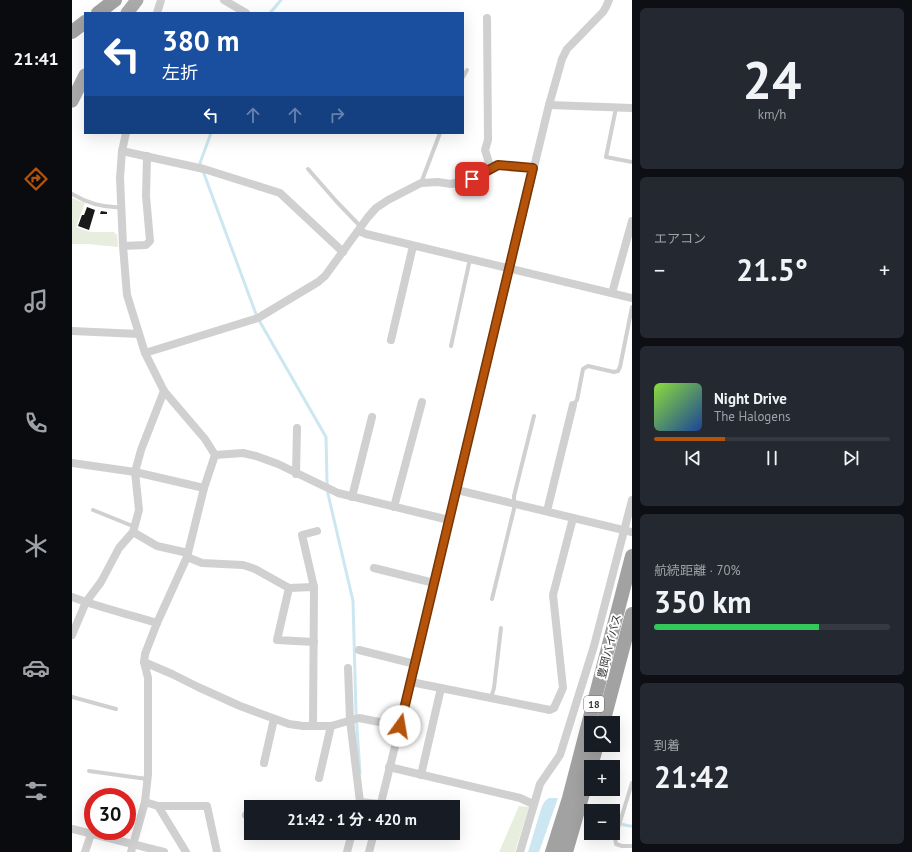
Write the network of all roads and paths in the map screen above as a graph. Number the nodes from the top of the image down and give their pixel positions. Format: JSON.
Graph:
{"nodes":[{"id":1,"x":116,"y":0,"type":"edge"},
{"id":2,"x":137,"y":0,"type":"edge"},
{"id":3,"x":160,"y":0,"type":"edge"},
{"id":4,"x":224,"y":0,"type":"edge"},
{"id":5,"x":609,"y":0,"type":"edge"},
{"id":6,"x":99,"y":12,"type":"edge"},
{"id":7,"x":128,"y":12,"type":"edge"},
{"id":8,"x":157,"y":12,"type":"edge"},
{"id":9,"x":244,"y":12,"type":"edge"},
{"id":10,"x":487,"y":18,"type":"dead end"},
{"id":11,"x":84,"y":23,"type":"edge"},
{"id":12,"x":72,"y":32,"type":"edge"},
{"id":13,"x":467,"y":70,"type":"dead end"},
{"id":14,"x":464,"y":75,"type":"edge"},
{"id":15,"x":84,"y":77,"type":"edge"},
{"id":16,"x":72,"y":101,"type":"edge"},
{"id":17,"x":549,"y":105,"type":"junction"},
{"id":18,"x":616,"y":108,"type":"junction"},
{"id":19,"x":632,"y":108,"type":"edge"},
{"id":20,"x":126,"y":134,"type":"edge"},
{"id":21,"x":440,"y":134,"type":"edge"},
{"id":22,"x":122,"y":151,"type":"junction"},
{"id":23,"x":148,"y":156,"type":"junction"},
{"id":24,"x":632,"y":162,"type":"edge"},
{"id":25,"x":533,"y":168,"type":"junction"},
{"id":26,"x":308,"y":169,"type":"dead end"},
{"id":27,"x":491,"y":169,"type":"junction"},
{"id":28,"x":421,"y":183,"type":"junction"},
{"id":29,"x":72,"y":194,"type":"edge"},
{"id":30,"x":121,"y":207,"type":"junction"},
{"id":31,"x":632,"y":221,"type":"edge"},
{"id":32,"x":360,"y":229,"type":"junction"},
{"id":33,"x":123,"y":246,"type":"junction"},
{"id":34,"x":413,"y":246,"type":"junction"},
{"id":35,"x":343,"y":252,"type":"junction"},
{"id":36,"x":470,"y":259,"type":"junction"},
{"id":37,"x":509,"y":268,"type":"junction"},
{"id":38,"x":612,"y":293,"type":"junction"},
{"id":39,"x":632,"y":298,"type":"edge"},
{"id":40,"x":632,"y":307,"type":"edge"},
{"id":41,"x":72,"y":331,"type":"edge"},
{"id":42,"x":139,"y":334,"type":"junction"},
{"id":43,"x":392,"y":340,"type":"dead end"},
{"id":44,"x":451,"y":346,"type":"dead end"},
{"id":45,"x":145,"y":353,"type":"junction"},
{"id":46,"x":164,"y":391,"type":"junction"},
{"id":47,"x":422,"y":402,"type":"dead end"},
{"id":48,"x":573,"y":405,"type":"joint"},
{"id":49,"x":534,"y":416,"type":"dead end"},
{"id":50,"x":372,"y":417,"type":"dead end"},
{"id":51,"x":296,"y":428,"type":"dead end"},
{"id":52,"x":215,"y":455,"type":"junction"},
{"id":53,"x":72,"y":463,"type":"edge"},
{"id":54,"x":135,"y":472,"type":"junction"},
{"id":55,"x":296,"y":474,"type":"junction"},
{"id":56,"x":204,"y":488,"type":"junction"},
{"id":57,"x":456,"y":490,"type":"junction"},
{"id":58,"x":352,"y":497,"type":"junction"},
{"id":59,"x":632,"y":500,"type":"edge"},
{"id":60,"x":515,"y":503,"type":"junction"},
{"id":61,"x":394,"y":507,"type":"junction"},
{"id":62,"x":93,"y":510,"type":"dead end"},
{"id":63,"x":547,"y":512,"type":"junction"},
{"id":64,"x":573,"y":518,"type":"junction"},
{"id":65,"x":449,"y":520,"type":"junction"},
{"id":66,"x":134,"y":530,"type":"junction"},
{"id":67,"x":317,"y":531,"type":"dead end"},
{"id":68,"x":628,"y":531,"type":"edge"},
{"id":69,"x":187,"y":555,"type":"junction"},
{"id":70,"x":632,"y":556,"type":"edge"},
{"id":71,"x":374,"y":568,"type":"dead end"},
{"id":72,"x":434,"y":583,"type":"junction"},
{"id":73,"x":314,"y":587,"type":"junction"},
{"id":74,"x":289,"y":588,"type":"junction"},
{"id":75,"x":72,"y":598,"type":"edge"},
{"id":76,"x":492,"y":599,"type":"dead end"},
{"id":77,"x":86,"y":602,"type":"junction"},
{"id":78,"x":632,"y":614,"type":"edge"},
{"id":79,"x":158,"y":623,"type":"junction"},
{"id":80,"x":501,"y":628,"type":"dead end"},
{"id":81,"x":72,"y":635,"type":"edge"},
{"id":82,"x":314,"y":642,"type":"junction"},
{"id":83,"x":359,"y":650,"type":"dead end"},
{"id":84,"x":144,"y":662,"type":"junction"},
{"id":85,"x":415,"y":664,"type":"junction"},
{"id":86,"x":348,"y":668,"type":"dead end"},
{"id":87,"x":411,"y":682,"type":"junction"},
{"id":88,"x":441,"y":688,"type":"junction"},
{"id":89,"x":72,"y":697,"type":"edge"},
{"id":90,"x":491,"y":698,"type":"junction"},
{"id":91,"x":116,"y":709,"type":"dead end"},
{"id":92,"x":605,"y":716,"type":"edge"},
{"id":93,"x":274,"y":719,"type":"junction"},
{"id":94,"x":354,"y":719,"type":"junction"},
{"id":95,"x":313,"y":726,"type":"junction"},
{"id":96,"x":331,"y":726,"type":"junction"},
{"id":97,"x":400,"y":726,"type":"junction"},
{"id":98,"x":595,"y":752,"type":"edge"},
{"id":99,"x":264,"y":763,"type":"dead end"},
{"id":100,"x":389,"y":767,"type":"junction"},
{"id":101,"x":89,"y":772,"type":"dead end"},
{"id":102,"x":421,"y":775,"type":"junction"},
{"id":103,"x":318,"y":778,"type":"dead end"},
{"id":104,"x":147,"y":779,"type":"junction"},
{"id":105,"x":632,"y":783,"type":"edge"},
{"id":106,"x":359,"y":800,"type":"edge"},
{"id":107,"x":381,"y":800,"type":"edge"},
{"id":108,"x":145,"y":802,"type":"junction"},
{"id":109,"x":533,"y":804,"type":"junction"},
{"id":110,"x":158,"y":806,"type":"junction"},
{"id":111,"x":72,"y":829,"type":"edge"},
{"id":112,"x":84,"y":832,"type":"edge"},
{"id":113,"x":89,"y":840,"type":"edge"},
{"id":114,"x":109,"y":840,"type":"edge"},
{"id":115,"x":350,"y":840,"type":"edge"},
{"id":116,"x":372,"y":840,"type":"edge"},
{"id":117,"x":631,"y":846,"type":"dead end"},
{"id":118,"x":133,"y":848,"type":"edge"},
{"id":119,"x":85,"y":852,"type":"edge"},
{"id":120,"x":164,"y":852,"type":"edge"},
{"id":121,"x":186,"y":852,"type":"edge"},
{"id":122,"x":217,"y":852,"type":"edge"},
{"id":123,"x":347,"y":852,"type":"edge"},
{"id":124,"x":369,"y":852,"type":"edge"},
{"id":125,"x":520,"y":852,"type":"edge"},
{"id":126,"x":552,"y":852,"type":"edge"},
{"id":127,"x":566,"y":852,"type":"edge"}],
"edges":[{"from":1,"to":6,"type":"highway"},
{"from":2,"to":7,"type":"main road"},
{"from":3,"to":8,"type":"street"},
{"from":4,"to":9,"type":"street"},
{"from":5,"to":17,"type":"street"},
{"from":10,"to":27,"type":"street"},
{"from":11,"to":12,"type":"highway"},
{"from":13,"to":14,"type":"lane"},
{"from":15,"to":16,"type":"main road"},
{"from":17,"to":18,"type":"street"},
{"from":17,"to":25,"type":"street"},
{"from":18,"to":19,"type":"street"},
{"from":18,"to":24,"type":"lane"},
{"from":20,"to":22,"type":"street"},
{"from":21,"to":28,"type":"lane"},
{"from":22,"to":23,"type":"street"},
{"from":22,"to":30,"type":"street"},
{"from":23,"to":33,"type":"street"},
{"from":23,"to":35,"type":"street"},
{"from":25,"to":27,"type":"street"},
{"from":25,"to":37,"type":"street"},
{"from":26,"to":32,"type":"lane"},
{"from":27,"to":28,"type":"street"},
{"from":28,"to":32,"type":"street"},
{"from":29,"to":30,"type":"lane"},
{"from":30,"to":33,"type":"street"},
{"from":31,"to":38,"type":"street"},
{"from":32,"to":34,"type":"street"},
{"from":32,"to":35,"type":"street"},
{"from":33,"to":42,"type":"street"},
{"from":34,"to":36,"type":"street"},
{"from":34,"to":43,"type":"street"},
{"from":35,"to":45,"type":"street"},
{"from":36,"to":37,"type":"street"},
{"from":36,"to":44,"type":"lane"},
{"from":37,"to":38,"type":"street"},
{"from":37,"to":57,"type":"street"},
{"from":38,"to":39,"type":"street"},
{"from":40,"to":48,"type":"lane"},
{"from":41,"to":42,"type":"street"},
{"from":42,"to":45,"type":"street"},
{"from":45,"to":46,"type":"street"},
{"from":46,"to":52,"type":"street"},
{"from":46,"to":54,"type":"street"},
{"from":47,"to":61,"type":"street"},
{"from":48,"to":63,"type":"street"},
{"from":49,"to":60,"type":"lane"},
{"from":50,"to":58,"type":"street"},
{"from":51,"to":55,"type":"street"},
{"from":52,"to":55,"type":"street"},
{"from":52,"to":56,"type":"street"},
{"from":53,"to":54,"type":"street"},
{"from":54,"to":56,"type":"street"},
{"from":54,"to":66,"type":"street"},
{"from":55,"to":58,"type":"street"},
{"from":56,"to":69,"type":"street"},
{"from":57,"to":60,"type":"street"},
{"from":57,"to":65,"type":"street"},
{"from":58,"to":61,"type":"street"},
{"from":59,"to":68,"type":"street"},
{"from":60,"to":63,"type":"street"},
{"from":60,"to":76,"type":"lane"},
{"from":61,"to":65,"type":"street"},
{"from":62,"to":66,"type":"lane"},
{"from":63,"to":64,"type":"street"},
{"from":64,"to":68,"type":"street"},
{"from":64,"to":90,"type":"street"},
{"from":65,"to":72,"type":"street"},
{"from":66,"to":69,"type":"street"},
{"from":66,"to":77,"type":"street"},
{"from":67,"to":73,"type":"street"},
{"from":68,"to":109,"type":"street"},
{"from":69,"to":74,"type":"street"},
{"from":69,"to":79,"type":"street"},
{"from":70,"to":126,"type":"highway","name":"豊岡バイパス","number":"18"},
{"from":71,"to":72,"type":"street"},
{"from":72,"to":85,"type":"street"},
{"from":73,"to":74,"type":"street"},
{"from":73,"to":82,"type":"street"},
{"from":74,"to":82,"type":"street"},
{"from":75,"to":77,"type":"street"},
{"from":77,"to":79,"type":"street"},
{"from":77,"to":81,"type":"street"},
{"from":78,"to":92,"type":"highway","name":"豊岡バイパス","number":"18"},
{"from":79,"to":84,"type":"street"},
{"from":80,"to":90,"type":"lane"},
{"from":82,"to":95,"type":"street"},
{"from":83,"to":85,"type":"street"},
{"from":84,"to":93,"type":"street"},
{"from":84,"to":104,"type":"street"},
{"from":85,"to":87,"type":"street"},
{"from":86,"to":94,"type":"street"},
{"from":87,"to":88,"type":"street"},
{"from":87,"to":97,"type":"street"},
{"from":88,"to":90,"type":"street"},
{"from":88,"to":102,"type":"street"},
{"from":89,"to":91,"type":"lane"},
{"from":93,"to":95,"type":"street"},
{"from":93,"to":99,"type":"street"},
{"from":94,"to":96,"type":"street"},
{"from":94,"to":97,"type":"street"},
{"from":94,"to":106,"type":"street"},
{"from":95,"to":96,"type":"street"},
{"from":96,"to":103,"type":"street"},
{"from":97,"to":100,"type":"street"},
{"from":98,"to":127,"type":"highway"},
{"from":100,"to":102,"type":"street"},
{"from":100,"to":107,"type":"street"},
{"from":101,"to":104,"type":"lane"},
{"from":102,"to":109,"type":"street"},
{"from":104,"to":108,"type":"street"},
{"from":105,"to":117,"type":"lane"},
{"from":108,"to":110,"type":"street"},
{"from":108,"to":118,"type":"street"},
{"from":109,"to":125,"type":"street"},
{"from":110,"to":121,"type":"street"},
{"from":110,"to":122,"type":"street"},
{"from":111,"to":112,"type":"street"},
{"from":113,"to":119,"type":"street"},
{"from":114,"to":118,"type":"street"},
{"from":115,"to":123,"type":"street"},
{"from":116,"to":124,"type":"street"},
{"from":118,"to":120,"type":"street"}]}
